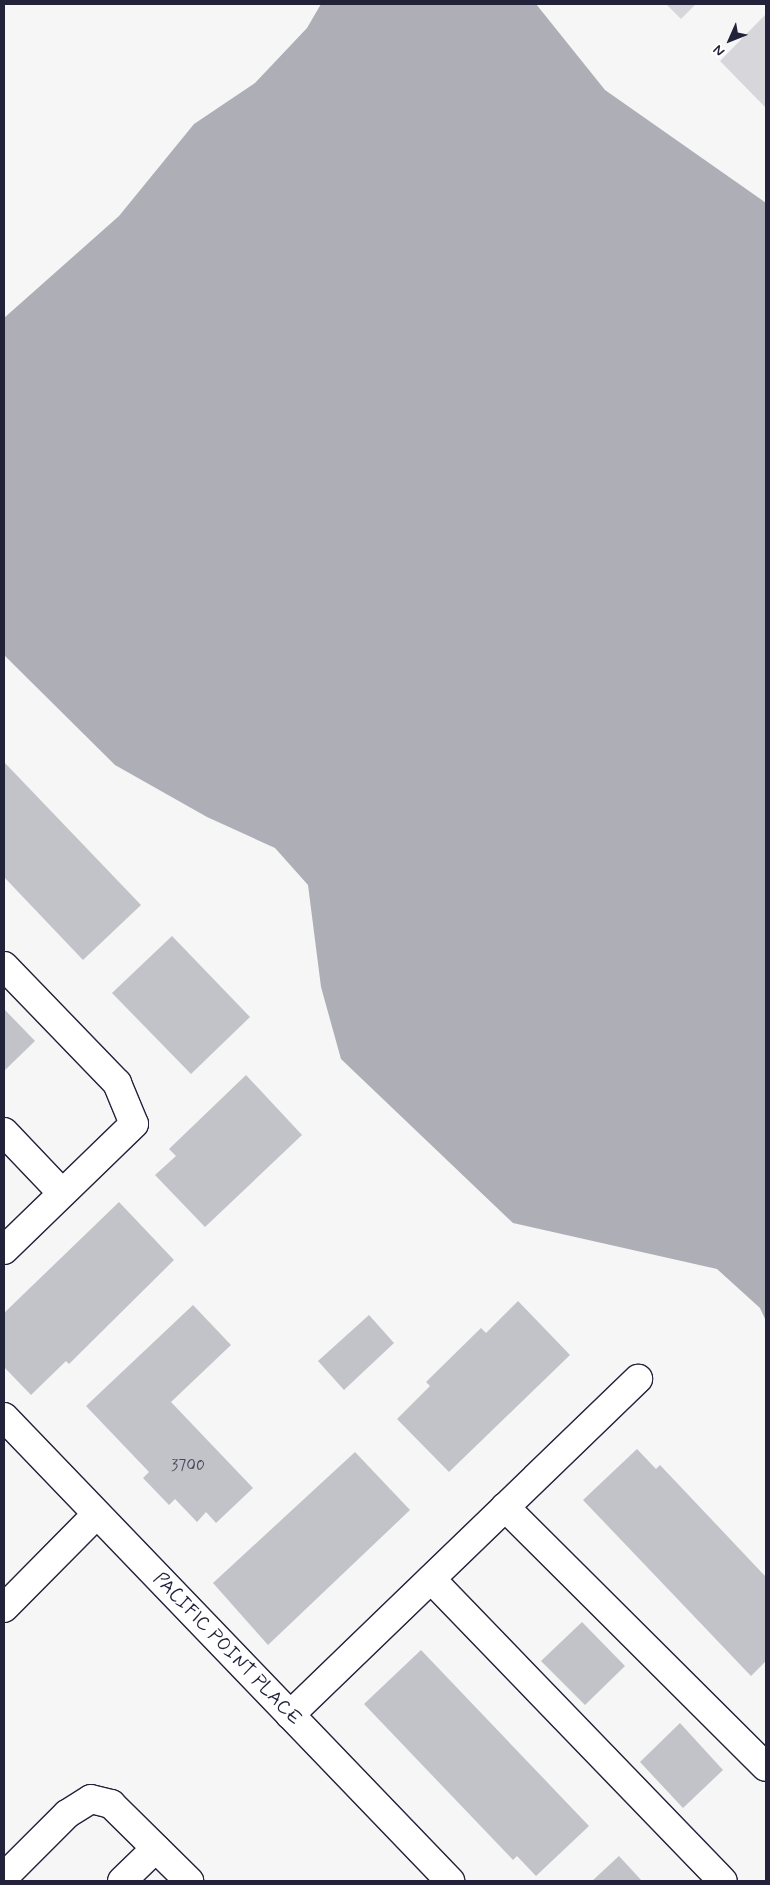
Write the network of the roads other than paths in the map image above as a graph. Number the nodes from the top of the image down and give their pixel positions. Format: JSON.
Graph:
{"nodes":[{"id":1,"x":4,"y":966,"type":"edge"},
{"id":2,"x":4,"y":1132,"type":"edge"},
{"id":3,"x":62,"y":1193,"type":"junction"},
{"id":4,"x":4,"y":1250,"type":"edge"},
{"id":5,"x":638,"y":1379,"type":"dead end"},
{"id":6,"x":4,"y":1417,"type":"edge"},
{"id":7,"x":505,"y":1507,"type":"junction"},
{"id":8,"x":97,"y":1514,"type":"junction"},
{"id":9,"x":431,"y":1579,"type":"junction"},
{"id":10,"x":4,"y":1608,"type":"edge"},
{"id":11,"x":290,"y":1715,"type":"junction"},
{"id":12,"x":766,"y":1767,"type":"edge"},
{"id":13,"x":156,"y":1848,"type":"junction"},
{"id":14,"x":4,"y":1877,"type":"edge"},
{"id":15,"x":122,"y":1881,"type":"edge"},
{"id":16,"x":189,"y":1881,"type":"edge"},
{"id":17,"x":450,"y":1881,"type":"edge"},
{"id":18,"x":723,"y":1881,"type":"edge"}],
"edges":[{"from":1,"to":3,"type":"street"},
{"from":2,"to":3,"type":"street"},
{"from":3,"to":4,"type":"street"},
{"from":5,"to":7,"type":"street"},
{"from":6,"to":8,"type":"street","name":"PACIFIC POINT PLACE"},
{"from":7,"to":9,"type":"street"},
{"from":7,"to":12,"type":"street"},
{"from":8,"to":10,"type":"street"},
{"from":8,"to":11,"type":"street","name":"PACIFIC POINT PLACE"},
{"from":9,"to":11,"type":"street"},
{"from":9,"to":18,"type":"street"},
{"from":11,"to":17,"type":"street","name":"PACIFIC POINT PLACE"},
{"from":13,"to":14,"type":"street"},
{"from":13,"to":15,"type":"street"},
{"from":13,"to":16,"type":"street"}]}
